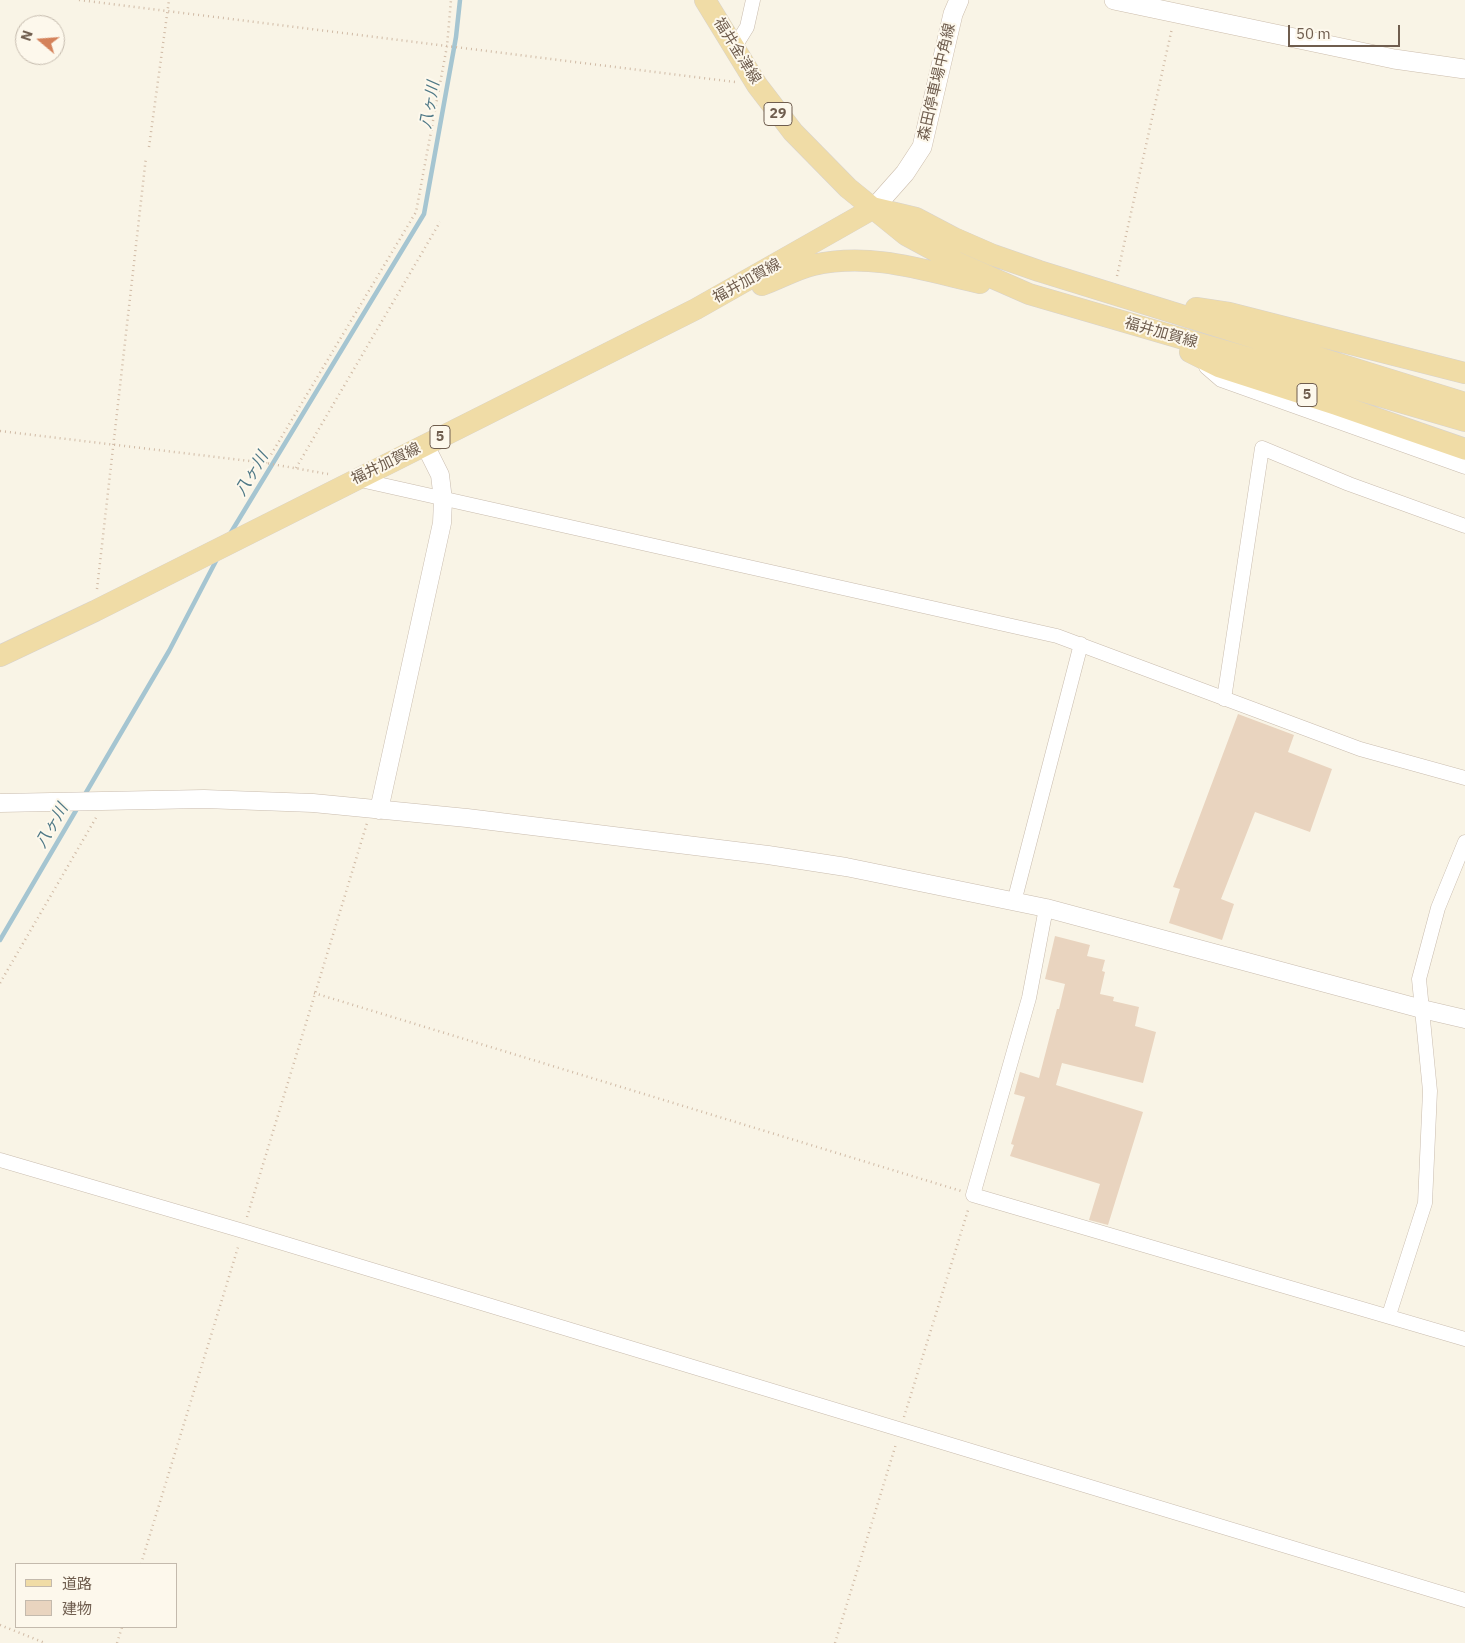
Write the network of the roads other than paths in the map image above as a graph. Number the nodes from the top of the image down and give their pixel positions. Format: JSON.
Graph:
{"nodes":[{"id":1,"x":705,"y":0,"type":"edge"},
{"id":2,"x":753,"y":0,"type":"edge"},
{"id":3,"x":959,"y":0,"type":"edge"},
{"id":4,"x":1114,"y":0,"type":"edge"},
{"id":5,"x":734,"y":48,"type":"junction"},
{"id":6,"x":1465,"y":69,"type":"edge"},
{"id":7,"x":874,"y":208,"type":"junction"},
{"id":8,"x":1029,"y":294,"type":"junction"},
{"id":9,"x":1151,"y":305,"type":"junction"},
{"id":10,"x":696,"y":309,"type":"junction"},
{"id":11,"x":1153,"y":331,"type":"junction"},
{"id":12,"x":1188,"y":352,"type":"junction"},
{"id":13,"x":1465,"y":373,"type":"edge"},
{"id":14,"x":1465,"y":403,"type":"edge"},
{"id":15,"x":1465,"y":421,"type":"edge"},
{"id":16,"x":425,"y":445,"type":"junction"},
{"id":17,"x":1465,"y":449,"type":"edge"},
{"id":18,"x":1465,"y":468,"type":"edge"},
{"id":19,"x":356,"y":479,"type":"junction"},
{"id":20,"x":443,"y":500,"type":"junction"},
{"id":21,"x":1465,"y":526,"type":"edge"},
{"id":22,"x":1081,"y":644,"type":"junction"},
{"id":23,"x":0,"y":656,"type":"edge"},
{"id":24,"x":1224,"y":699,"type":"junction"},
{"id":25,"x":1465,"y":778,"type":"edge"},
{"id":26,"x":0,"y":803,"type":"edge"},
{"id":27,"x":375,"y":810,"type":"junction"},
{"id":28,"x":1465,"y":842,"type":"edge"},
{"id":29,"x":1014,"y":902,"type":"junction"},
{"id":30,"x":1046,"y":908,"type":"junction"},
{"id":31,"x":1422,"y":1009,"type":"junction"},
{"id":32,"x":1465,"y":1019,"type":"edge"},
{"id":33,"x":0,"y":1160,"type":"edge"},
{"id":34,"x":1388,"y":1315,"type":"junction"},
{"id":35,"x":1465,"y":1339,"type":"edge"},
{"id":36,"x":1465,"y":1600,"type":"edge"}],
"edges":[{"from":1,"to":5,"type":"main road","name":"福井金津線","number":"29"},
{"from":2,"to":5,"type":"street"},
{"from":3,"to":7,"type":"main road","name":"森田停車場中角線"},
{"from":4,"to":6,"type":"main road"},
{"from":5,"to":7,"type":"main road","name":"福井金津線","number":"29"},
{"from":7,"to":8,"type":"main road","name":"福井加賀線","number":"5"},
{"from":7,"to":9,"type":"main road","name":"福井加賀線"},
{"from":7,"to":10,"type":"main road","name":"福井加賀線","number":"5"},
{"from":8,"to":10,"type":"main road"},
{"from":8,"to":11,"type":"main road","name":"福井加賀線","number":"5"},
{"from":9,"to":13,"type":"main road"},
{"from":9,"to":14,"type":"main road","name":"福井加賀線"},
{"from":10,"to":16,"type":"main road","name":"福井加賀線","number":"5"},
{"from":11,"to":12,"type":"main road","number":"5"},
{"from":11,"to":15,"type":"main road","name":"福井加賀線","number":"5"},
{"from":12,"to":17,"type":"main road","number":"5"},
{"from":12,"to":18,"type":"street"},
{"from":16,"to":19,"type":"main road","name":"福井加賀線","number":"5"},
{"from":16,"to":20,"type":"street"},
{"from":19,"to":20,"type":"street"},
{"from":19,"to":23,"type":"main road","name":"福井加賀線","number":"5"},
{"from":20,"to":22,"type":"street"},
{"from":20,"to":27,"type":"street"},
{"from":21,"to":24,"type":"street"},
{"from":22,"to":24,"type":"street"},
{"from":22,"to":29,"type":"street"},
{"from":24,"to":25,"type":"street"},
{"from":26,"to":27,"type":"street"},
{"from":27,"to":29,"type":"street"},
{"from":28,"to":31,"type":"street"},
{"from":29,"to":30,"type":"street"},
{"from":30,"to":31,"type":"street"},
{"from":30,"to":34,"type":"street"},
{"from":31,"to":32,"type":"street"},
{"from":31,"to":34,"type":"street"},
{"from":33,"to":36,"type":"street"},
{"from":34,"to":35,"type":"street"}]}
